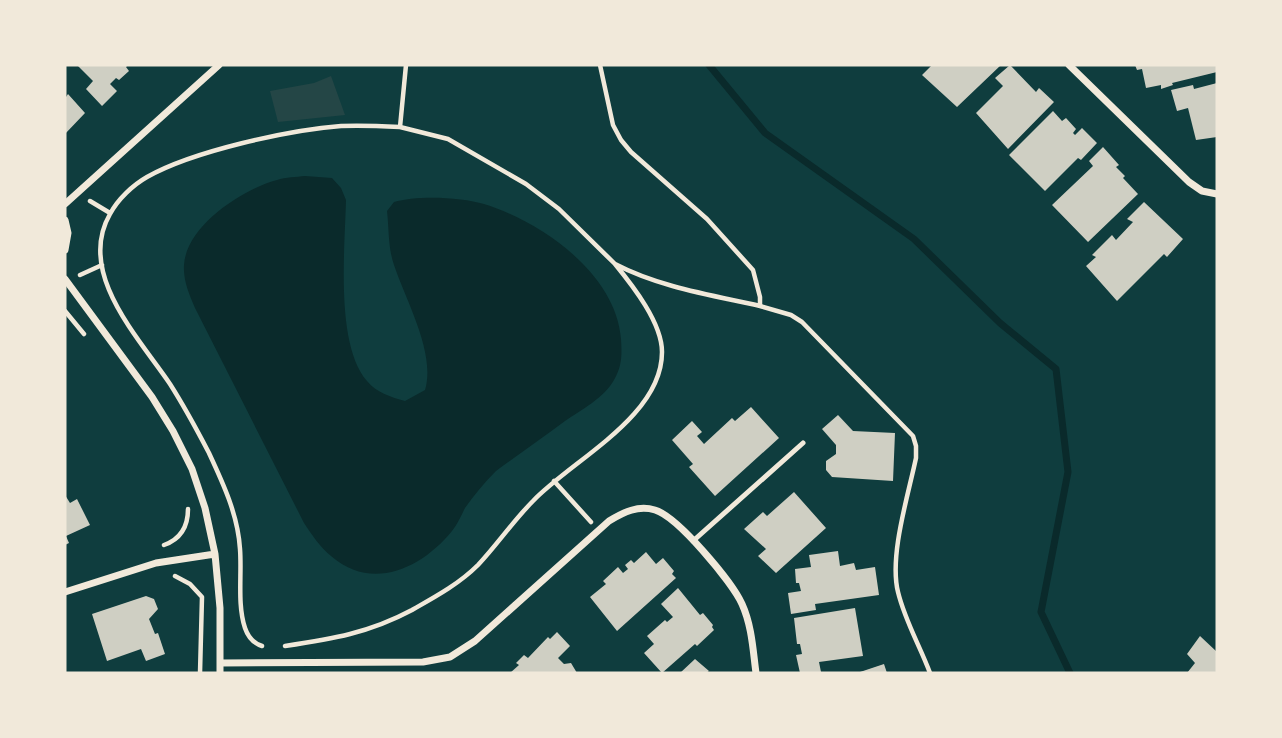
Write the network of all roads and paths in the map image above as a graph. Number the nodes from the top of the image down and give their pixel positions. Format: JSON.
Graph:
{"nodes":[{"id":1,"x":219,"y":65,"type":"edge"},
{"id":2,"x":406,"y":65,"type":"edge"},
{"id":3,"x":600,"y":65,"type":"edge"},
{"id":4,"x":1069,"y":65,"type":"edge"},
{"id":5,"x":400,"y":127,"type":"junction"},
{"id":6,"x":76,"y":194,"type":"junction"},
{"id":7,"x":1217,"y":194,"type":"edge"},
{"id":8,"x":65,"y":204,"type":"edge"},
{"id":9,"x":110,"y":213,"type":"junction"},
{"id":10,"x":65,"y":220,"type":"edge"},
{"id":11,"x":65,"y":250,"type":"edge"},
{"id":12,"x":615,"y":264,"type":"junction"},
{"id":13,"x":65,"y":279,"type":"edge"},
{"id":14,"x":760,"y":306,"type":"junction"},
{"id":15,"x":65,"y":311,"type":"edge"},
{"id":16,"x":86,"y":337,"type":"dead end"},
{"id":17,"x":803,"y":443,"type":"dead end"},
{"id":18,"x":554,"y":481,"type":"junction"},
{"id":19,"x":186,"y":498,"type":"dead end"},
{"id":20,"x":599,"y":530,"type":"junction"},
{"id":21,"x":693,"y":541,"type":"junction"},
{"id":22,"x":163,"y":550,"type":"dead end"},
{"id":23,"x":215,"y":554,"type":"junction"},
{"id":24,"x":168,"y":576,"type":"dead end"},
{"id":25,"x":65,"y":592,"type":"edge"},
{"id":26,"x":282,"y":646,"type":"dead end"},
{"id":27,"x":270,"y":648,"type":"dead end"},
{"id":28,"x":221,"y":663,"type":"junction"},
{"id":29,"x":200,"y":673,"type":"edge"},
{"id":30,"x":220,"y":673,"type":"edge"},
{"id":31,"x":756,"y":673,"type":"edge"},
{"id":32,"x":930,"y":673,"type":"edge"}],
"edges":[{"from":1,"to":6,"type":"street"},
{"from":2,"to":5,"type":"path"},
{"from":3,"to":14,"type":"path"},
{"from":4,"to":7,"type":"street"},
{"from":5,"to":9,"type":"path"},
{"from":5,"to":12,"type":"path"},
{"from":6,"to":8,"type":"street"},
{"from":6,"to":9,"type":"path"},
{"from":9,"to":27,"type":"path"},
{"from":10,"to":11,"type":"street"},
{"from":12,"to":14,"type":"path"},
{"from":12,"to":18,"type":"path"},
{"from":13,"to":23,"type":"street"},
{"from":14,"to":32,"type":"path"},
{"from":15,"to":16,"type":"path"},
{"from":17,"to":21,"type":"lane"},
{"from":18,"to":20,"type":"path"},
{"from":18,"to":26,"type":"path"},
{"from":19,"to":22,"type":"path"},
{"from":20,"to":21,"type":"street"},
{"from":20,"to":28,"type":"street"},
{"from":21,"to":31,"type":"street"},
{"from":23,"to":25,"type":"street"},
{"from":23,"to":28,"type":"street"},
{"from":24,"to":29,"type":"path"},
{"from":28,"to":30,"type":"street"}]}
